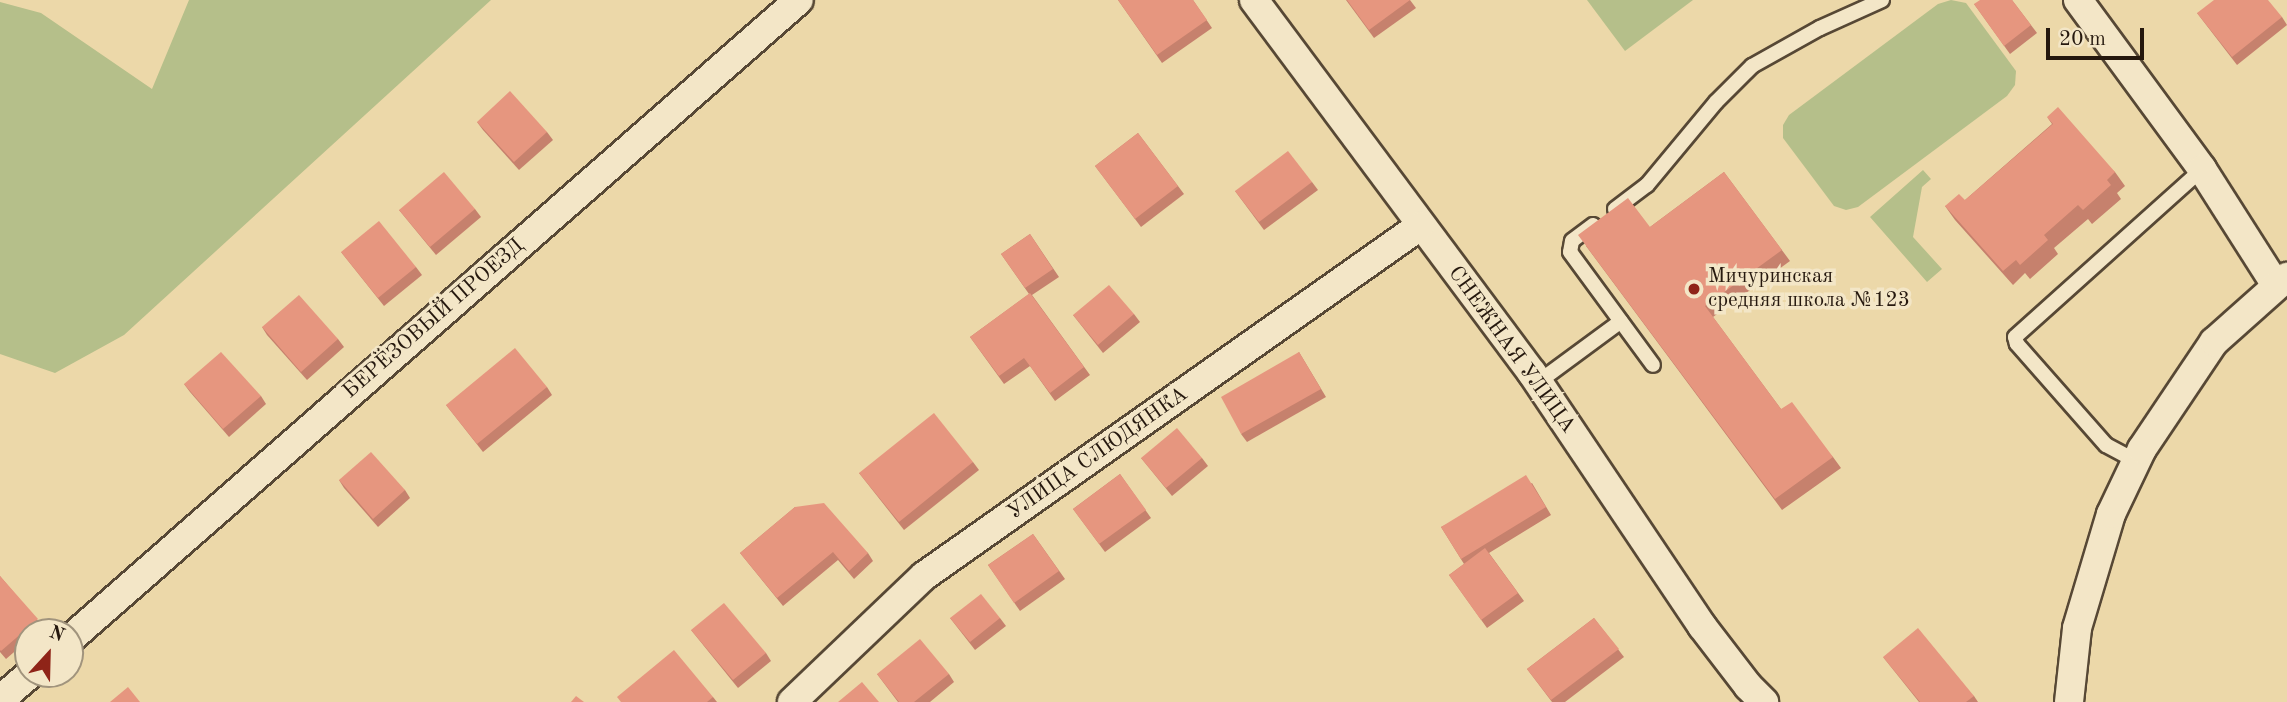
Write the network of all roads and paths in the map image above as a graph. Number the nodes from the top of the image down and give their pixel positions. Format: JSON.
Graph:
{"nodes":[{"id":1,"x":799,"y":0,"type":"edge"},
{"id":2,"x":1254,"y":0,"type":"edge"},
{"id":3,"x":1882,"y":0,"type":"edge"},
{"id":4,"x":2078,"y":0,"type":"edge"},
{"id":5,"x":2202,"y":169,"type":"junction"},
{"id":6,"x":1420,"y":226,"type":"junction"},
{"id":7,"x":2281,"y":281,"type":"edge"},
{"id":8,"x":1621,"y":321,"type":"junction"},
{"id":9,"x":1653,"y":365,"type":"dead end"},
{"id":10,"x":1537,"y":383,"type":"junction"},
{"id":11,"x":2136,"y":461,"type":"junction"},
{"id":12,"x":84,"y":627,"type":"edge"},
{"id":13,"x":14,"y":688,"type":"edge"},
{"id":14,"x":0,"y":700,"type":"edge"},
{"id":15,"x":792,"y":702,"type":"edge"},
{"id":16,"x":1764,"y":702,"type":"edge"},
{"id":17,"x":2069,"y":702,"type":"edge"}],
"edges":[{"from":1,"to":12,"type":"street","name":"БЕРЁЗОВЫЙ ПРОЕЗД"},
{"from":2,"to":6,"type":"street","name":"СНЕЖНАЯ УЛИЦА"},
{"from":3,"to":8,"type":"lane"},
{"from":4,"to":5,"type":"street"},
{"from":5,"to":7,"type":"street"},
{"from":5,"to":11,"type":"lane"},
{"from":6,"to":10,"type":"street","name":"СНЕЖНАЯ УЛИЦА"},
{"from":6,"to":15,"type":"street","name":"УЛИЦА СЛЮДЯНКА"},
{"from":7,"to":11,"type":"street"},
{"from":8,"to":9,"type":"lane"},
{"from":8,"to":10,"type":"lane"},
{"from":10,"to":16,"type":"street","name":"СНЕЖНАЯ УЛИЦА"},
{"from":11,"to":17,"type":"street"},
{"from":13,"to":14,"type":"street"}]}
